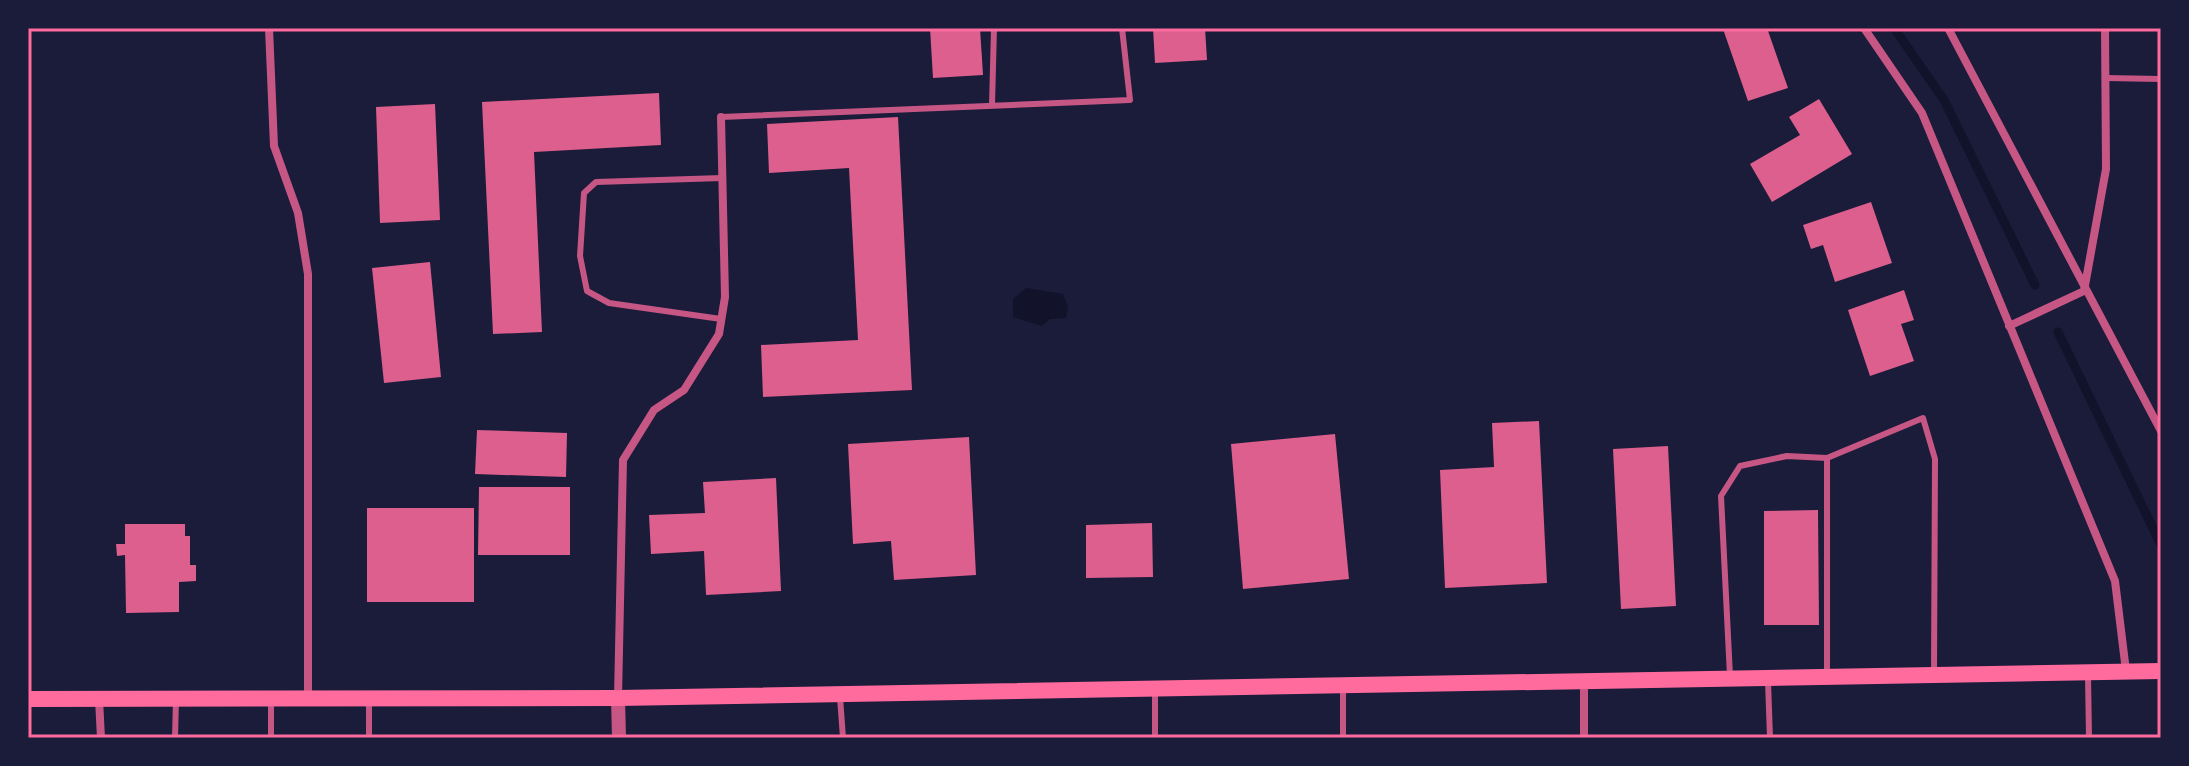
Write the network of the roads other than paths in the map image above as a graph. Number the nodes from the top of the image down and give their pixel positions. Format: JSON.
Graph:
{"nodes":[{"id":1,"x":269,"y":28,"type":"edge"},
{"id":2,"x":994,"y":28,"type":"edge"},
{"id":3,"x":1122,"y":28,"type":"edge"},
{"id":4,"x":1864,"y":28,"type":"edge"},
{"id":5,"x":1948,"y":28,"type":"edge"},
{"id":6,"x":2105,"y":28,"type":"edge"},
{"id":7,"x":2105,"y":78,"type":"junction"},
{"id":8,"x":2161,"y":79,"type":"edge"},
{"id":9,"x":992,"y":105,"type":"junction"},
{"id":10,"x":721,"y":117,"type":"joint"},
{"id":11,"x":722,"y":178,"type":"junction"},
{"id":12,"x":2084,"y":291,"type":"junction"},
{"id":13,"x":721,"y":319,"type":"junction"},
{"id":14,"x":2009,"y":326,"type":"junction"},
{"id":15,"x":2161,"y":431,"type":"edge"},
{"id":16,"x":1827,"y":458,"type":"junction"},
{"id":17,"x":2126,"y":671,"type":"junction"},
{"id":18,"x":2161,"y":671,"type":"edge"},
{"id":19,"x":2088,"y":672,"type":"junction"},
{"id":20,"x":1934,"y":674,"type":"junction"},
{"id":21,"x":1827,"y":677,"type":"junction"},
{"id":22,"x":1730,"y":678,"type":"junction"},
{"id":23,"x":1767,"y":678,"type":"junction"},
{"id":24,"x":1584,"y":681,"type":"junction"},
{"id":25,"x":1343,"y":685,"type":"junction"},
{"id":26,"x":1154,"y":689,"type":"junction"},
{"id":27,"x":839,"y":694,"type":"junction"},
{"id":28,"x":99,"y":698,"type":"junction"},
{"id":29,"x":618,"y":698,"type":"junction"},
{"id":30,"x":28,"y":699,"type":"edge"},
{"id":31,"x":176,"y":699,"type":"junction"},
{"id":32,"x":308,"y":700,"type":"junction"},
{"id":33,"x":369,"y":700,"type":"junction"},
{"id":34,"x":271,"y":701,"type":"junction"},
{"id":35,"x":101,"y":738,"type":"edge"},
{"id":36,"x":175,"y":738,"type":"edge"},
{"id":37,"x":271,"y":738,"type":"edge"},
{"id":38,"x":369,"y":738,"type":"edge"},
{"id":39,"x":619,"y":738,"type":"edge"},
{"id":40,"x":843,"y":738,"type":"edge"},
{"id":41,"x":1155,"y":738,"type":"edge"},
{"id":42,"x":1343,"y":738,"type":"edge"},
{"id":43,"x":1584,"y":738,"type":"edge"},
{"id":44,"x":1770,"y":738,"type":"edge"},
{"id":45,"x":2089,"y":738,"type":"edge"}],
"edges":[{"from":1,"to":32,"type":"street"},
{"from":2,"to":9,"type":"lane"},
{"from":3,"to":9,"type":"lane"},
{"from":4,"to":14,"type":"street"},
{"from":5,"to":12,"type":"street"},
{"from":6,"to":7,"type":"street"},
{"from":7,"to":8,"type":"lane"},
{"from":7,"to":12,"type":"street"},
{"from":9,"to":10,"type":"lane"},
{"from":10,"to":11,"type":"street"},
{"from":11,"to":13,"type":"street"},
{"from":11,"to":13,"type":"lane"},
{"from":12,"to":14,"type":"street"},
{"from":12,"to":15,"type":"street"},
{"from":13,"to":29,"type":"street"},
{"from":14,"to":17,"type":"street"},
{"from":16,"to":20,"type":"lane"},
{"from":16,"to":21,"type":"lane"},
{"from":16,"to":22,"type":"lane"},
{"from":17,"to":18,"type":"main road"},
{"from":17,"to":19,"type":"main road"},
{"from":19,"to":20,"type":"main road"},
{"from":19,"to":45,"type":"lane"},
{"from":20,"to":21,"type":"main road"},
{"from":21,"to":23,"type":"main road"},
{"from":22,"to":23,"type":"main road"},
{"from":22,"to":24,"type":"main road"},
{"from":23,"to":44,"type":"lane"},
{"from":24,"to":25,"type":"main road"},
{"from":24,"to":43,"type":"street"},
{"from":25,"to":26,"type":"main road"},
{"from":25,"to":42,"type":"lane"},
{"from":26,"to":27,"type":"main road"},
{"from":26,"to":41,"type":"lane"},
{"from":27,"to":29,"type":"main road"},
{"from":27,"to":40,"type":"lane"},
{"from":28,"to":30,"type":"main road"},
{"from":28,"to":31,"type":"main road"},
{"from":28,"to":35,"type":"street"},
{"from":29,"to":33,"type":"main road"},
{"from":29,"to":39,"type":"street"},
{"from":31,"to":34,"type":"main road"},
{"from":31,"to":36,"type":"lane"},
{"from":32,"to":33,"type":"main road"},
{"from":32,"to":34,"type":"main road"},
{"from":33,"to":38,"type":"lane"},
{"from":34,"to":37,"type":"lane"}]}
